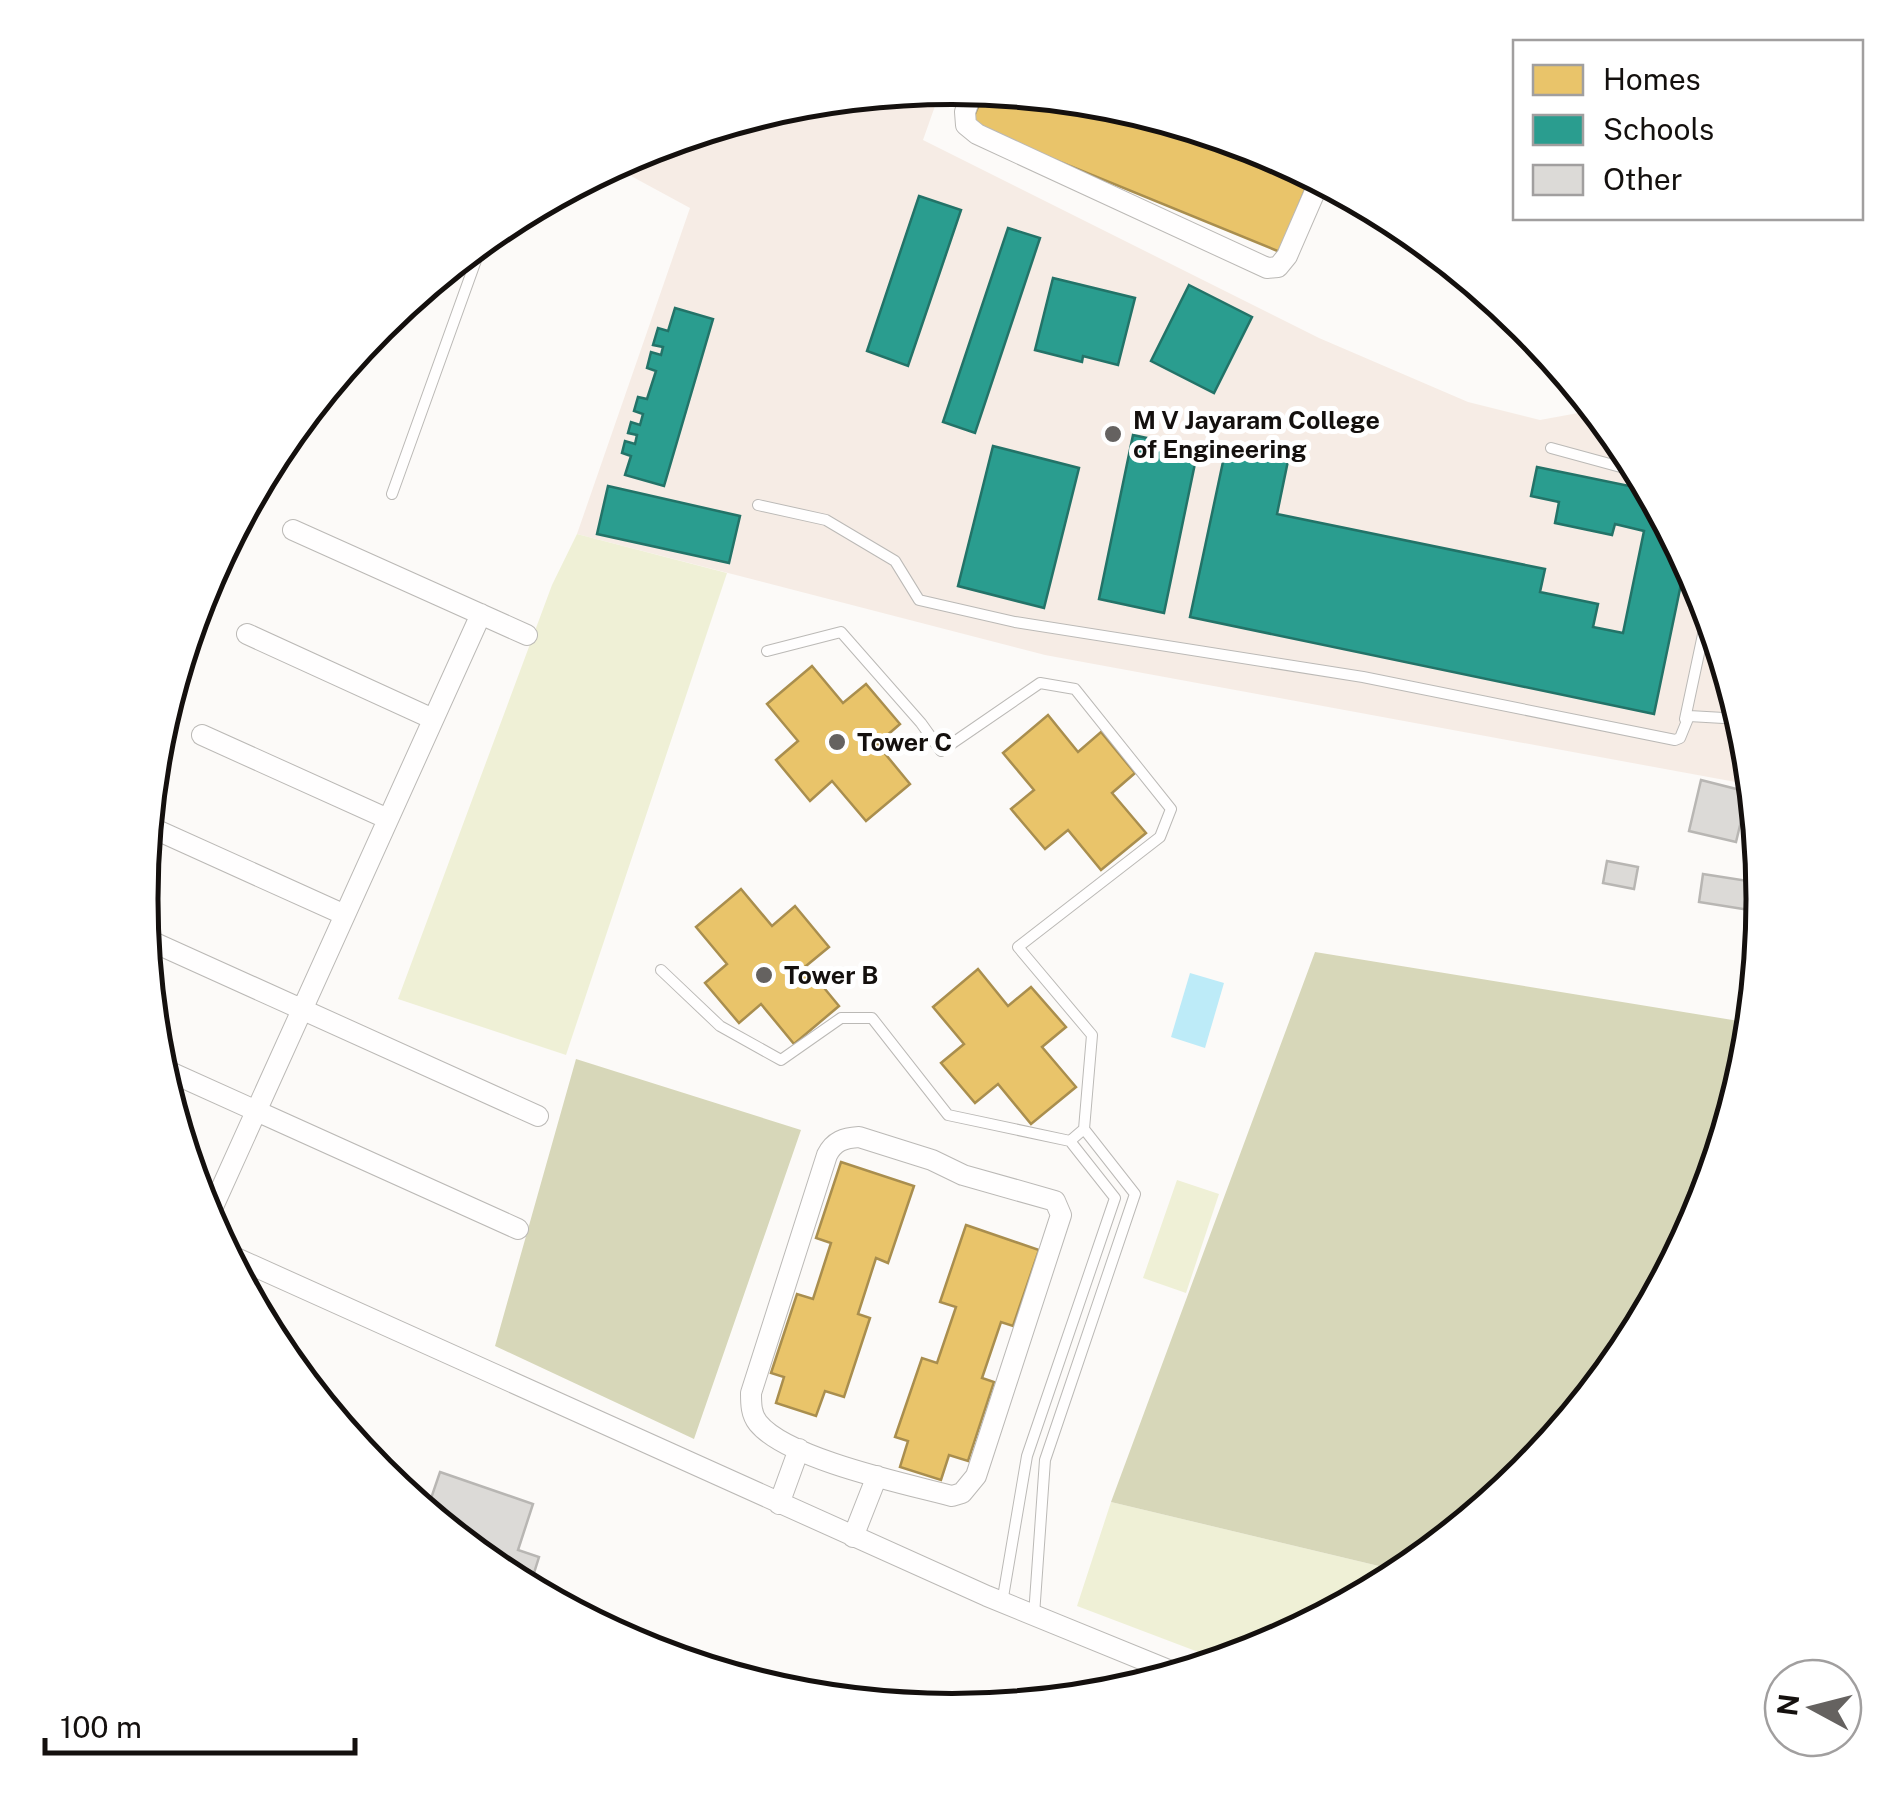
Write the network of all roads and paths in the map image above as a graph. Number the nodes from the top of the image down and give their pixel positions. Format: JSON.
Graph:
{"nodes":[{"id":1,"x":967,"y":106,"type":"edge"},
{"id":2,"x":1314,"y":193,"type":"edge"},
{"id":3,"x":475,"y":264,"type":"edge"},
{"id":4,"x":1551,"y":448,"type":"dead end"},
{"id":5,"x":1617,"y":466,"type":"edge"},
{"id":6,"x":392,"y":494,"type":"dead end"},
{"id":7,"x":758,"y":505,"type":"dead end"},
{"id":8,"x":293,"y":530,"type":"dead end"},
{"id":9,"x":480,"y":614,"type":"junction"},
{"id":10,"x":247,"y":634,"type":"dead end"},
{"id":11,"x":527,"y":635,"type":"dead end"},
{"id":12,"x":1702,"y":641,"type":"edge"},
{"id":13,"x":767,"y":652,"type":"dead end"},
{"id":14,"x":1724,"y":718,"type":"edge"},
{"id":15,"x":433,"y":719,"type":"junction"},
{"id":16,"x":1685,"y":720,"type":"junction"},
{"id":17,"x":202,"y":735,"type":"dead end"},
{"id":18,"x":388,"y":819,"type":"junction"},
{"id":19,"x":160,"y":832,"type":"edge"},
{"id":20,"x":344,"y":915,"type":"junction"},
{"id":21,"x":159,"y":945,"type":"edge"},
{"id":22,"x":661,"y":970,"type":"dead end"},
{"id":23,"x":302,"y":1010,"type":"junction"},
{"id":24,"x":178,"y":1076,"type":"edge"},
{"id":25,"x":256,"y":1111,"type":"junction"},
{"id":26,"x":538,"y":1116,"type":"dead end"},
{"id":27,"x":1084,"y":1129,"type":"junction"},
{"id":28,"x":1070,"y":1141,"type":"junction"},
{"id":29,"x":216,"y":1199,"type":"edge"},
{"id":30,"x":518,"y":1229,"type":"dead end"},
{"id":31,"x":246,"y":1262,"type":"edge"},
{"id":32,"x":799,"y":1450,"type":"junction"},
{"id":33,"x":877,"y":1476,"type":"junction"},
{"id":34,"x":779,"y":1504,"type":"junction"},
{"id":35,"x":853,"y":1537,"type":"junction"},
{"id":36,"x":1002,"y":1603,"type":"junction"},
{"id":37,"x":1034,"y":1616,"type":"junction"},
{"id":38,"x":1158,"y":1666,"type":"edge"}],
"edges":[{"from":1,"to":2,"type":"street"},
{"from":3,"to":6,"type":"lane"},
{"from":4,"to":5,"type":"lane"},
{"from":7,"to":16,"type":"lane"},
{"from":8,"to":9,"type":"street"},
{"from":9,"to":11,"type":"street"},
{"from":9,"to":15,"type":"street"},
{"from":10,"to":15,"type":"street"},
{"from":12,"to":16,"type":"lane"},
{"from":13,"to":27,"type":"lane"},
{"from":14,"to":16,"type":"lane"},
{"from":15,"to":18,"type":"street"},
{"from":17,"to":18,"type":"street"},
{"from":18,"to":20,"type":"street"},
{"from":19,"to":20,"type":"street"},
{"from":20,"to":23,"type":"street"},
{"from":21,"to":23,"type":"street"},
{"from":22,"to":28,"type":"lane"},
{"from":23,"to":25,"type":"street"},
{"from":23,"to":26,"type":"street"},
{"from":24,"to":25,"type":"street"},
{"from":25,"to":29,"type":"street"},
{"from":25,"to":30,"type":"street"},
{"from":27,"to":28,"type":"lane"},
{"from":27,"to":37,"type":"lane"},
{"from":28,"to":36,"type":"lane"},
{"from":31,"to":34,"type":"street"},
{"from":32,"to":33,"type":"street"},
{"from":32,"to":33,"type":"street"},
{"from":32,"to":34,"type":"street"},
{"from":33,"to":35,"type":"street"},
{"from":34,"to":35,"type":"street"},
{"from":35,"to":36,"type":"street"},
{"from":36,"to":37,"type":"street"},
{"from":37,"to":38,"type":"street"}]}
